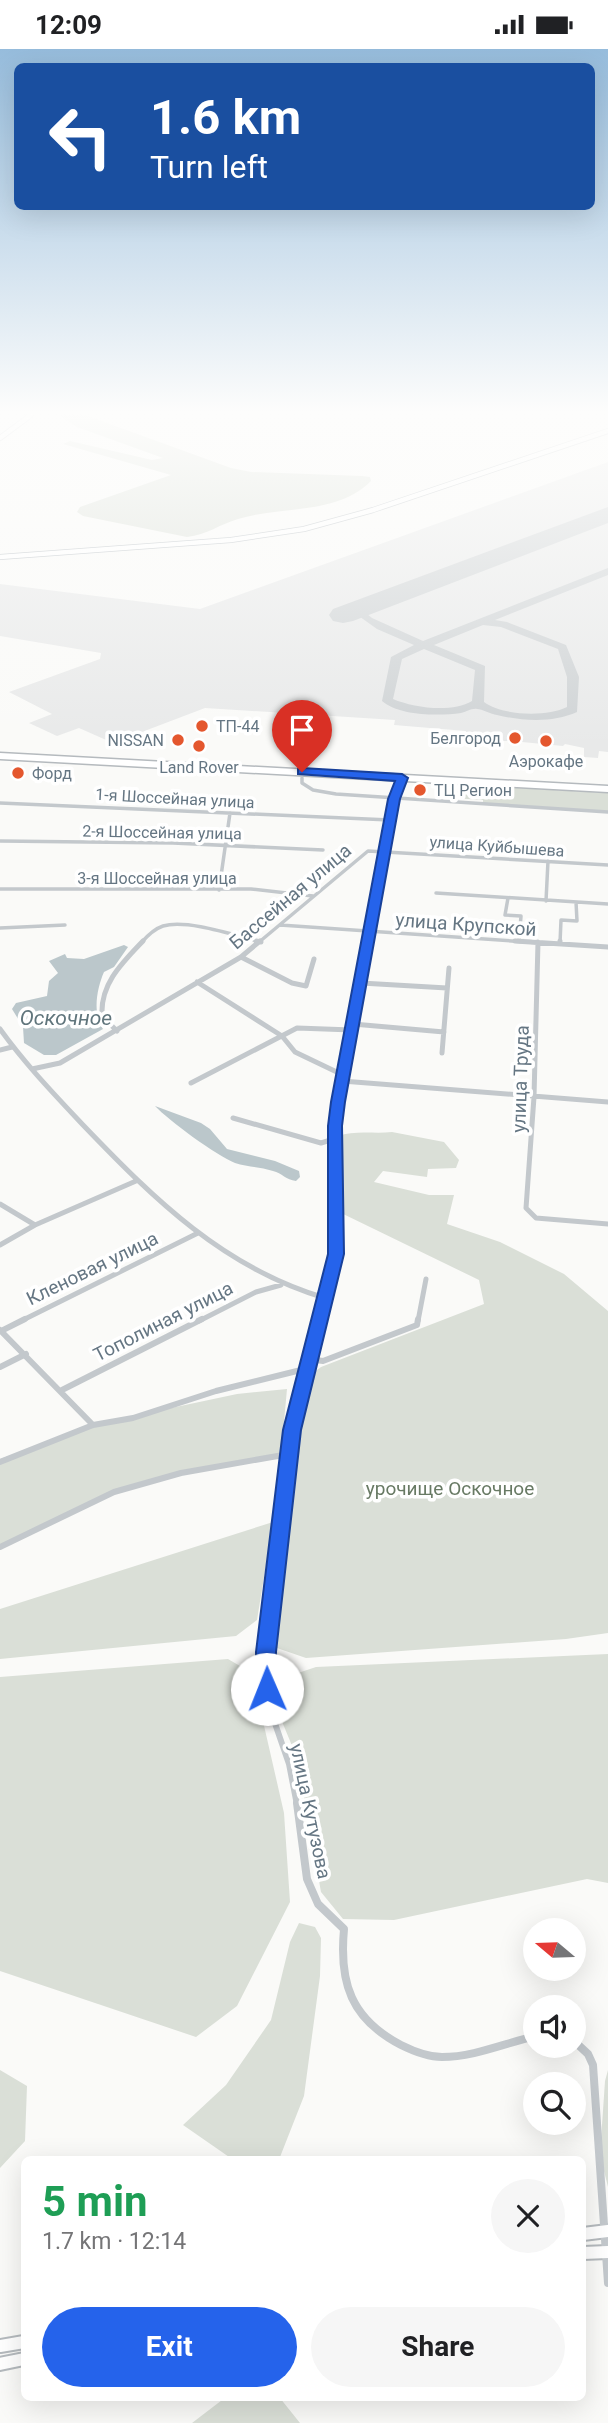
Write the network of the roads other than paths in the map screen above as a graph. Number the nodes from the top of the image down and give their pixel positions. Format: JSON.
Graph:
{"nodes":[{"id":1,"x":316,"y":526,"type":"edge"},
{"id":2,"x":0,"y":557,"type":"edge"},
{"id":3,"x":0,"y":756,"type":"edge"},
{"id":4,"x":302,"y":778,"type":"dead end"},
{"id":5,"x":402,"y":778,"type":"junction"},
{"id":6,"x":608,"y":789,"type":"edge"},
{"id":7,"x":394,"y":799,"type":"junction"},
{"id":8,"x":0,"y":803,"type":"edge"},
{"id":9,"x":608,"y":812,"type":"edge"},
{"id":10,"x":230,"y":813,"type":"junction"},
{"id":11,"x":390,"y":820,"type":"junction"},
{"id":12,"x":0,"y":841,"type":"edge"},
{"id":13,"x":224,"y":845,"type":"junction"},
{"id":14,"x":323,"y":850,"type":"dead end"},
{"id":15,"x":385,"y":850,"type":"junction"},
{"id":16,"x":548,"y":861,"type":"junction"},
{"id":17,"x":608,"y":865,"type":"edge"},
{"id":18,"x":0,"y":889,"type":"edge"},
{"id":19,"x":219,"y":890,"type":"junction"},
{"id":20,"x":436,"y":893,"type":"dead end"},
{"id":21,"x":313,"y":896,"type":"junction"},
{"id":22,"x":508,"y":898,"type":"junction"},
{"id":23,"x":546,"y":901,"type":"junction"},
{"id":24,"x":576,"y":902,"type":"junction"},
{"id":25,"x":608,"y":904,"type":"edge"},
{"id":26,"x":65,"y":925,"type":"dead end"},
{"id":27,"x":281,"y":925,"type":"junction"},
{"id":28,"x":0,"y":928,"type":"edge"},
{"id":29,"x":371,"y":932,"type":"junction"},
{"id":30,"x":519,"y":941,"type":"junction"},
{"id":31,"x":261,"y":942,"type":"junction"},
{"id":32,"x":538,"y":942,"type":"junction"},
{"id":33,"x":560,"y":944,"type":"junction"},
{"id":34,"x":608,"y":947,"type":"edge"},
{"id":35,"x":241,"y":957,"type":"junction"},
{"id":36,"x":314,"y":958,"type":"dead end"},
{"id":37,"x":449,"y":968,"type":"dead end"},
{"id":38,"x":197,"y":982,"type":"junction"},
{"id":39,"x":361,"y":983,"type":"junction"},
{"id":40,"x":447,"y":988,"type":"junction"},
{"id":41,"x":352,"y":1027,"type":"junction"},
{"id":42,"x":0,"y":1029,"type":"edge"},
{"id":43,"x":117,"y":1031,"type":"junction"},
{"id":44,"x":443,"y":1032,"type":"junction"},
{"id":45,"x":282,"y":1036,"type":"junction"},
{"id":46,"x":12,"y":1047,"type":"junction"},
{"id":47,"x":0,"y":1051,"type":"edge"},
{"id":48,"x":442,"y":1053,"type":"dead end"},
{"id":49,"x":32,"y":1069,"type":"junction"},
{"id":50,"x":342,"y":1078,"type":"junction"},
{"id":51,"x":191,"y":1083,"type":"dead end"},
{"id":52,"x":534,"y":1097,"type":"junction"},
{"id":53,"x":608,"y":1102,"type":"edge"},
{"id":54,"x":233,"y":1118,"type":"dead end"},
{"id":55,"x":337,"y":1138,"type":"junction"},
{"id":56,"x":136,"y":1181,"type":"junction"},
{"id":57,"x":0,"y":1204,"type":"edge"},
{"id":58,"x":608,"y":1224,"type":"edge"},
{"id":59,"x":35,"y":1225,"type":"junction"},
{"id":60,"x":198,"y":1233,"type":"junction"},
{"id":61,"x":0,"y":1245,"type":"edge"},
{"id":62,"x":426,"y":1279,"type":"dead end"},
{"id":63,"x":281,"y":1285,"type":"junction"},
{"id":64,"x":325,"y":1298,"type":"junction"},
{"id":65,"x":0,"y":1331,"type":"edge"},
{"id":66,"x":26,"y":1354,"type":"junction"},
{"id":67,"x":309,"y":1359,"type":"junction"},
{"id":68,"x":0,"y":1367,"type":"edge"},
{"id":69,"x":305,"y":1369,"type":"junction"},
{"id":70,"x":62,"y":1390,"type":"junction"},
{"id":71,"x":93,"y":1425,"type":"junction"},
{"id":72,"x":289,"y":1454,"type":"junction"},
{"id":73,"x":0,"y":1462,"type":"edge"},
{"id":74,"x":0,"y":1547,"type":"edge"},
{"id":75,"x":344,"y":1929,"type":"joint"},
{"id":76,"x":523,"y":2039,"type":"edge"},
{"id":77,"x":586,"y":2052,"type":"edge"},
{"id":78,"x":606,"y":2231,"type":"edge"},
{"id":79,"x":586,"y":2234,"type":"edge"},
{"id":80,"x":607,"y":2252,"type":"edge"},
{"id":81,"x":586,"y":2253,"type":"edge"},
{"id":82,"x":608,"y":2283,"type":"edge"},
{"id":83,"x":21,"y":2342,"type":"edge"},
{"id":84,"x":0,"y":2346,"type":"edge"},
{"id":85,"x":21,"y":2360,"type":"edge"},
{"id":86,"x":0,"y":2364,"type":"edge"}],
"edges":[{"from":1,"to":2,"type":"main road"},
{"from":3,"to":5,"type":"main road"},
{"from":4,"to":7,"type":"street"},
{"from":5,"to":6,"type":"main road"},
{"from":5,"to":7,"type":"street","name":"улица Кутузова"},
{"from":7,"to":9,"type":"street"},
{"from":7,"to":11,"type":"street","name":"улица Кутузова"},
{"from":8,"to":10,"type":"street","name":"1-я Шоссейная улица"},
{"from":10,"to":11,"type":"street","name":"1-я Шоссейная улица"},
{"from":10,"to":13,"type":"street"},
{"from":11,"to":15,"type":"street","name":"улица Кутузова"},
{"from":12,"to":13,"type":"street","name":"2-я Шоссейная улица"},
{"from":13,"to":14,"type":"street","name":"2-я Шоссейная улица"},
{"from":13,"to":19,"type":"street"},
{"from":15,"to":16,"type":"street","name":"улица Куйбышева"},
{"from":15,"to":21,"type":"street","name":"Бассейная улица"},
{"from":15,"to":29,"type":"street","name":"улица Кутузова"},
{"from":16,"to":17,"type":"street","name":"улица Куйбышева"},
{"from":16,"to":23,"type":"street"},
{"from":18,"to":19,"type":"street","name":"3-я Шоссейная улица"},
{"from":19,"to":21,"type":"street","name":"3-я Шоссейная улица"},
{"from":20,"to":22,"type":"street"},
{"from":21,"to":27,"type":"street","name":"Бассейная улица"},
{"from":22,"to":23,"type":"street"},
{"from":22,"to":30,"type":"street"},
{"from":23,"to":24,"type":"street"},
{"from":24,"to":25,"type":"street"},
{"from":24,"to":33,"type":"street"},
{"from":26,"to":28,"type":"street"},
{"from":27,"to":29,"type":"street","name":"улица Крупской"},
{"from":27,"to":31,"type":"street","name":"Бассейная улица"},
{"from":29,"to":30,"type":"street","name":"улица Крупской"},
{"from":29,"to":39,"type":"street","name":"улица Кутузова"},
{"from":30,"to":32,"type":"street","name":"улица Крупской"},
{"from":31,"to":35,"type":"street","name":"Бассейная улица"},
{"from":31,"to":43,"type":"street"},
{"from":32,"to":33,"type":"street","name":"улица Крупской"},
{"from":32,"to":52,"type":"street","name":"улица Труда"},
{"from":33,"to":34,"type":"street","name":"улица Крупской"},
{"from":35,"to":36,"type":"street"},
{"from":35,"to":38,"type":"street","name":"Бассейная улица"},
{"from":37,"to":40,"type":"street"},
{"from":38,"to":43,"type":"street","name":"Бассейная улица"},
{"from":38,"to":45,"type":"street"},
{"from":39,"to":40,"type":"street"},
{"from":39,"to":41,"type":"street","name":"улица Кутузова"},
{"from":40,"to":44,"type":"street"},
{"from":41,"to":44,"type":"street"},
{"from":41,"to":45,"type":"street"},
{"from":41,"to":50,"type":"street","name":"улица Кутузова"},
{"from":42,"to":46,"type":"street"},
{"from":43,"to":49,"type":"street","name":"Бассейная улица"},
{"from":44,"to":48,"type":"street"},
{"from":45,"to":50,"type":"street"},
{"from":45,"to":51,"type":"street"},
{"from":46,"to":47,"type":"street"},
{"from":46,"to":49,"type":"street"},
{"from":49,"to":56,"type":"street"},
{"from":50,"to":52,"type":"street"},
{"from":50,"to":55,"type":"street","name":"улица Кутузова"},
{"from":52,"to":53,"type":"street"},
{"from":52,"to":58,"type":"street","name":"улица Труда"},
{"from":54,"to":55,"type":"street"},
{"from":55,"to":64,"type":"street","name":"улица Кутузова"},
{"from":56,"to":59,"type":"street"},
{"from":56,"to":60,"type":"street"},
{"from":57,"to":59,"type":"street"},
{"from":59,"to":61,"type":"street"},
{"from":60,"to":63,"type":"street"},
{"from":60,"to":65,"type":"street","name":"Кленовая улица"},
{"from":62,"to":67,"type":"street"},
{"from":63,"to":64,"type":"street"},
{"from":63,"to":70,"type":"street","name":"Тополиная улица"},
{"from":64,"to":67,"type":"street","name":"улица Кутузова"},
{"from":65,"to":66,"type":"street"},
{"from":66,"to":68,"type":"street"},
{"from":66,"to":70,"type":"street"},
{"from":67,"to":69,"type":"street","name":"улица Кутузова"},
{"from":69,"to":71,"type":"street"},
{"from":69,"to":72,"type":"street","name":"улица Кутузова"},
{"from":70,"to":71,"type":"street"},
{"from":71,"to":73,"type":"street"},
{"from":72,"to":74,"type":"street"},
{"from":72,"to":75,"type":"street","name":"улица Кутузова"},
{"from":75,"to":76,"type":"street"},
{"from":77,"to":78,"type":"street"},
{"from":78,"to":79,"type":"main road"},
{"from":78,"to":80,"type":"street"},
{"from":80,"to":81,"type":"main road"},
{"from":80,"to":82,"type":"street"},
{"from":83,"to":84,"type":"main road"},
{"from":85,"to":86,"type":"main road"}]}
